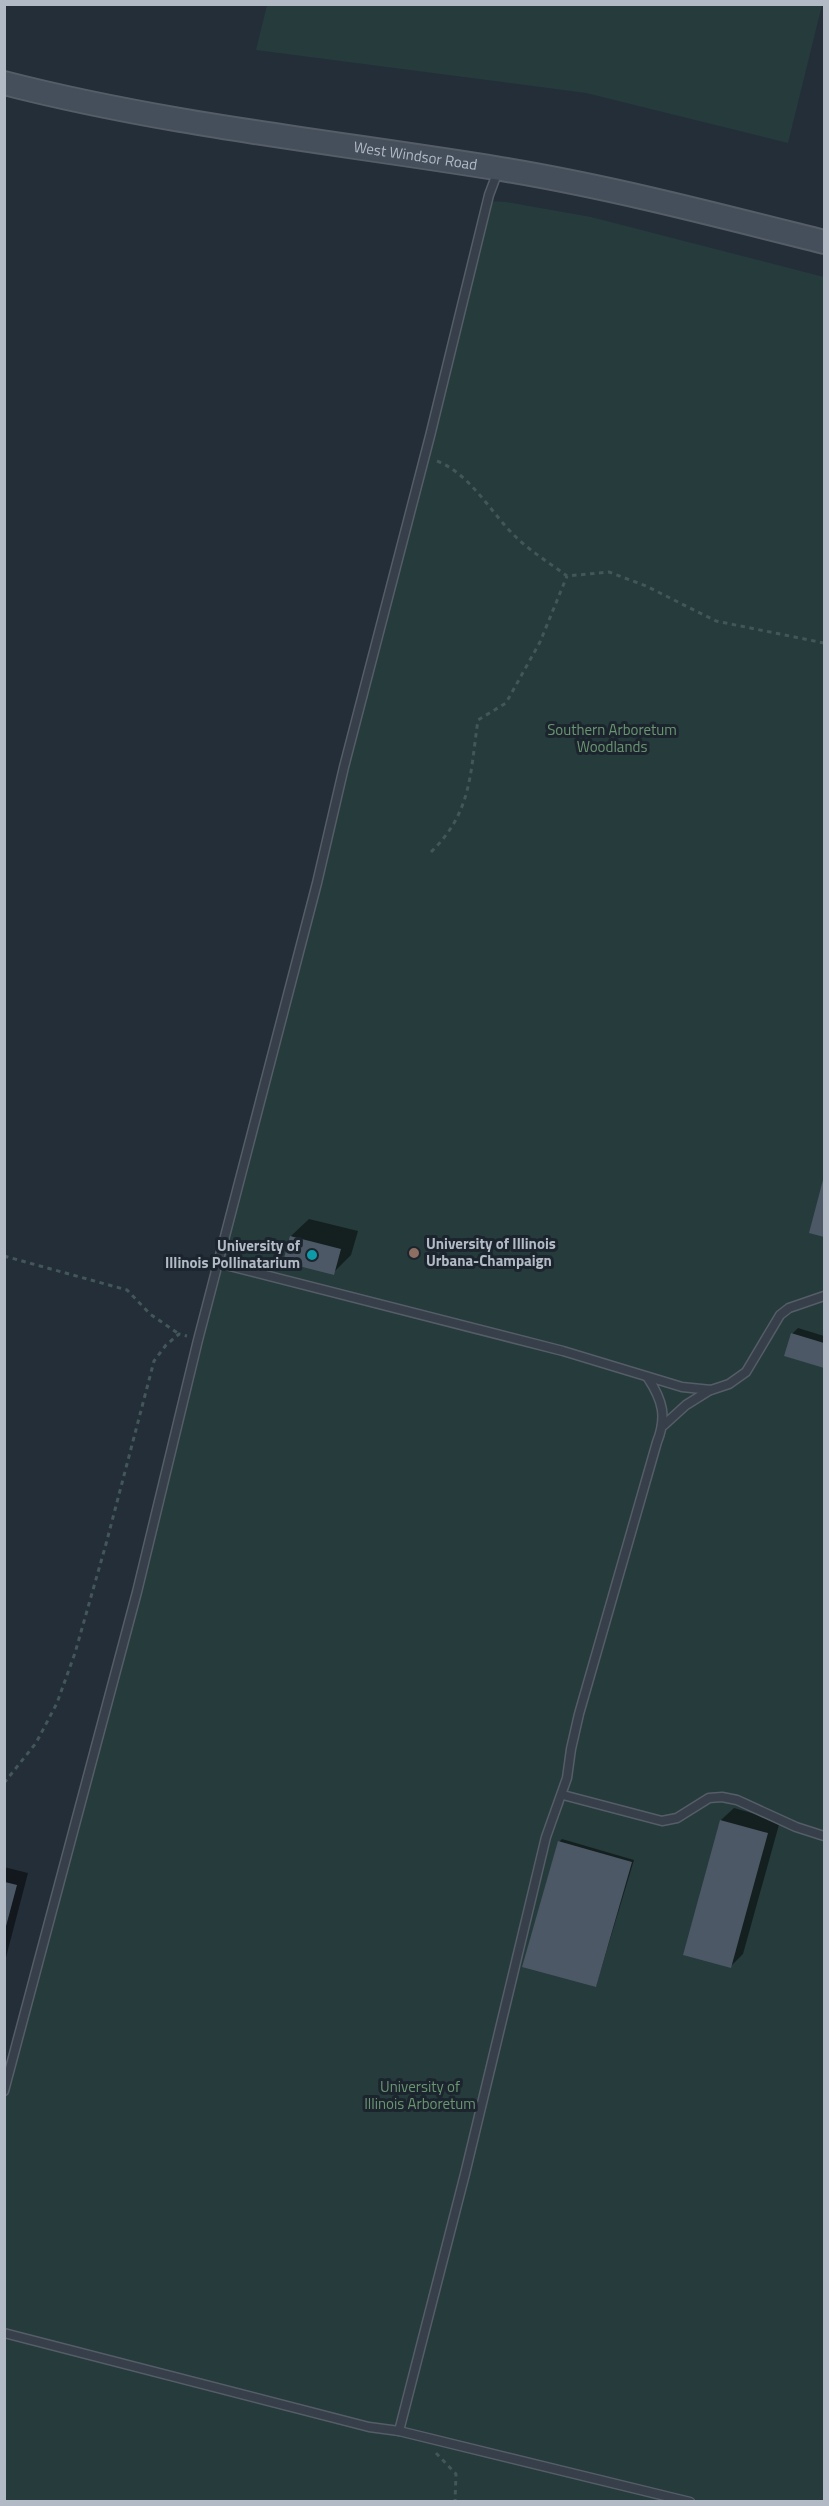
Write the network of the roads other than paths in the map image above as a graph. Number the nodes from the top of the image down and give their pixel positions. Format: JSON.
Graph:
{"nodes":[{"id":1,"x":4,"y":83,"type":"edge"},
{"id":2,"x":498,"y":169,"type":"junction"},
{"id":3,"x":825,"y":242,"type":"edge"},
{"id":4,"x":218,"y":1263,"type":"junction"},
{"id":5,"x":825,"y":1296,"type":"edge"},
{"id":6,"x":648,"y":1378,"type":"junction"},
{"id":7,"x":711,"y":1390,"type":"junction"},
{"id":8,"x":664,"y":1425,"type":"junction"},
{"id":9,"x":563,"y":1795,"type":"junction"},
{"id":10,"x":825,"y":1836,"type":"edge"},
{"id":11,"x":4,"y":2091,"type":"edge"},
{"id":12,"x":4,"y":2333,"type":"edge"},
{"id":13,"x":399,"y":2431,"type":"junction"},
{"id":14,"x":690,"y":2502,"type":"edge"}],
"edges":[{"from":1,"to":2,"type":"main road","name":"West Windsor Road"},
{"from":2,"to":3,"type":"main road","name":"West Windsor Road"},
{"from":2,"to":4,"type":"lane"},
{"from":4,"to":6,"type":"lane"},
{"from":4,"to":11,"type":"lane"},
{"from":5,"to":7,"type":"lane"},
{"from":6,"to":7,"type":"lane"},
{"from":6,"to":8,"type":"lane"},
{"from":7,"to":8,"type":"lane"},
{"from":8,"to":9,"type":"lane"},
{"from":9,"to":10,"type":"lane"},
{"from":9,"to":13,"type":"lane"},
{"from":12,"to":13,"type":"lane"},
{"from":13,"to":14,"type":"lane"}]}
